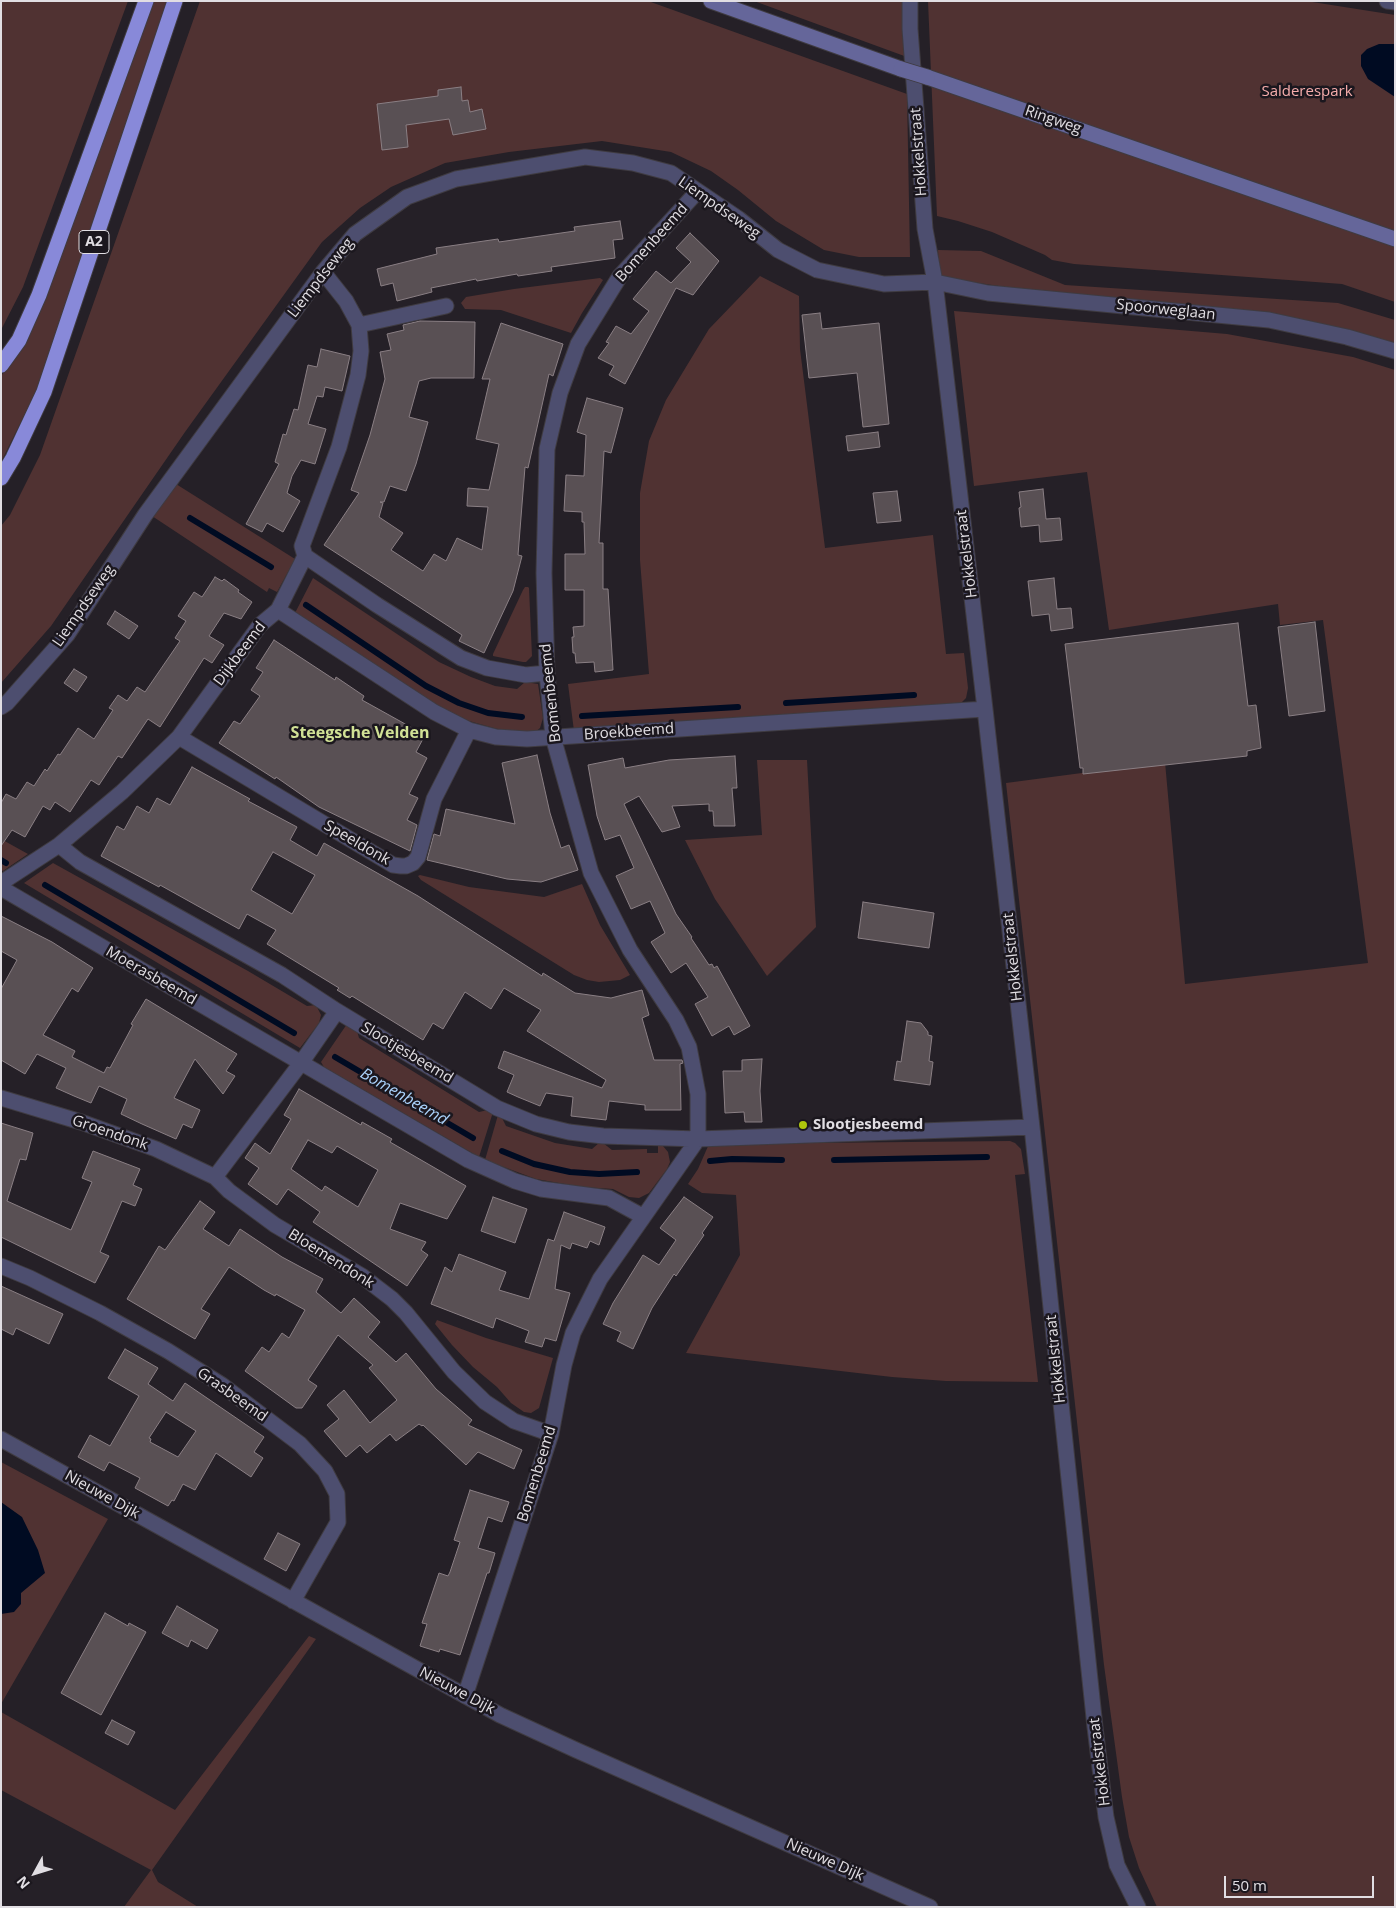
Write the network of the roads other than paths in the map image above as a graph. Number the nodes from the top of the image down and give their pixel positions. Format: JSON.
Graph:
{"nodes":[{"id":1,"x":146,"y":1,"type":"edge"},
{"id":2,"x":175,"y":1,"type":"edge"},
{"id":3,"x":711,"y":1,"type":"edge"},
{"id":4,"x":910,"y":1,"type":"edge"},
{"id":5,"x":1387,"y":1,"type":"edge"},
{"id":6,"x":1395,"y":2,"type":"edge"},
{"id":7,"x":697,"y":192,"type":"junction"},
{"id":8,"x":1395,"y":239,"type":"edge"},
{"id":9,"x":323,"y":272,"type":"junction"},
{"id":10,"x":935,"y":282,"type":"junction"},
{"id":11,"x":446,"y":306,"type":"dead end"},
{"id":12,"x":359,"y":325,"type":"junction"},
{"id":13,"x":1395,"y":351,"type":"edge"},
{"id":14,"x":1,"y":365,"type":"edge"},
{"id":15,"x":1,"y":478,"type":"edge"},
{"id":16,"x":305,"y":556,"type":"junction"},
{"id":17,"x":278,"y":610,"type":"junction"},
{"id":18,"x":547,"y":673,"type":"junction"},
{"id":19,"x":1,"y":707,"type":"edge"},
{"id":20,"x":985,"y":709,"type":"junction"},
{"id":21,"x":469,"y":730,"type":"junction"},
{"id":22,"x":179,"y":737,"type":"junction"},
{"id":23,"x":553,"y":737,"type":"junction"},
{"id":24,"x":60,"y":845,"type":"junction"},
{"id":25,"x":1,"y":883,"type":"edge"},
{"id":26,"x":1,"y":888,"type":"edge"},
{"id":27,"x":337,"y":1011,"type":"junction"},
{"id":28,"x":302,"y":1063,"type":"junction"},
{"id":29,"x":1,"y":1098,"type":"edge"},
{"id":30,"x":1032,"y":1127,"type":"junction"},
{"id":31,"x":698,"y":1139,"type":"junction"},
{"id":32,"x":215,"y":1178,"type":"junction"},
{"id":33,"x":642,"y":1216,"type":"junction"},
{"id":34,"x":1,"y":1266,"type":"edge"},
{"id":35,"x":551,"y":1434,"type":"junction"},
{"id":36,"x":1,"y":1439,"type":"edge"},
{"id":37,"x":293,"y":1600,"type":"junction"},
{"id":38,"x":465,"y":1696,"type":"junction"},
{"id":39,"x":930,"y":1907,"type":"edge"},
{"id":40,"x":1138,"y":1907,"type":"edge"}],
"edges":[{"from":1,"to":14,"type":"highway","number":"A2"},
{"from":2,"to":15,"type":"highway","number":"A2"},
{"from":3,"to":8,"type":"main road","name":"Ringweg","bridge":true},
{"from":4,"to":10,"type":"street","name":"Hokkelstraat"},
{"from":5,"to":6,"type":"street"},
{"from":7,"to":9,"type":"street","name":"Liempdseweg"},
{"from":7,"to":10,"type":"street","name":"Liempdseweg"},
{"from":7,"to":18,"type":"street","name":"Bomenbeemd"},
{"from":9,"to":12,"type":"street","name":"Dijkbeemd"},
{"from":9,"to":19,"type":"street","name":"Liempdseweg"},
{"from":10,"to":13,"type":"street","name":"Spoorweglaan"},
{"from":10,"to":20,"type":"street","name":"Hokkelstraat"},
{"from":11,"to":12,"type":"street"},
{"from":12,"to":16,"type":"street","name":"Dijkbeemd"},
{"from":16,"to":17,"type":"street","name":"Dijkbeemd"},
{"from":16,"to":18,"type":"street"},
{"from":17,"to":21,"type":"street","name":"Broekbeemd"},
{"from":17,"to":22,"type":"street","name":"Dijkbeemd"},
{"from":18,"to":23,"type":"street","name":"Bomenbeemd"},
{"from":20,"to":23,"type":"street","name":"Broekbeemd"},
{"from":20,"to":30,"type":"street","name":"Hokkelstraat"},
{"from":21,"to":22,"type":"street","name":"Speeldonk"},
{"from":21,"to":23,"type":"street","name":"Broekbeemd"},
{"from":22,"to":24,"type":"street","name":"Dijkbeemd"},
{"from":23,"to":31,"type":"street","name":"Bomenbeemd"},
{"from":24,"to":25,"type":"street","name":"Dijkbeemd"},
{"from":24,"to":27,"type":"street","name":"Slootjesbeemd"},
{"from":26,"to":28,"type":"street","name":"Moerasbeemd"},
{"from":27,"to":28,"type":"street"},
{"from":27,"to":31,"type":"street","name":"Slootjesbeemd"},
{"from":28,"to":32,"type":"street"},
{"from":28,"to":33,"type":"street"},
{"from":29,"to":32,"type":"street","name":"Groendonk"},
{"from":30,"to":31,"type":"street","name":"Slootjesbeemd"},
{"from":30,"to":40,"type":"street","name":"Hokkelstraat"},
{"from":31,"to":33,"type":"street","name":"Bomenbeemd"},
{"from":32,"to":35,"type":"street","name":"Bloemendonk"},
{"from":33,"to":35,"type":"street","name":"Bomenbeemd"},
{"from":34,"to":37,"type":"street","name":"Grasbeemd"},
{"from":35,"to":38,"type":"street","name":"Bomenbeemd"},
{"from":36,"to":37,"type":"street","name":"Nieuwe Dijk"},
{"from":37,"to":38,"type":"street","name":"Nieuwe Dijk"},
{"from":38,"to":39,"type":"street","name":"Nieuwe Dijk"}]}
